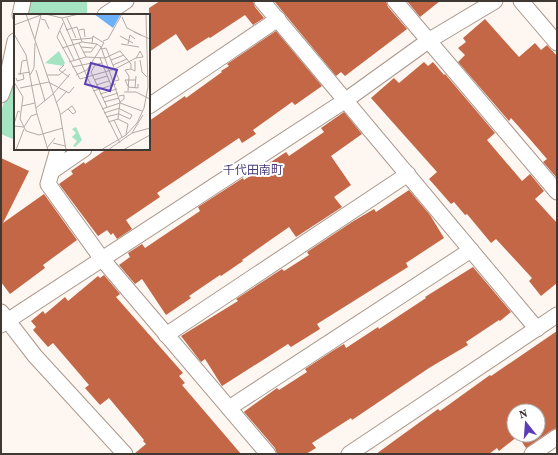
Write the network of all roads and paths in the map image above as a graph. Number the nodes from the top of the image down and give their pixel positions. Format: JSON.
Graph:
{"nodes":[{"id":1,"x":23,"y":1,"type":"edge"},
{"id":2,"x":126,"y":1,"type":"edge"},
{"id":3,"x":262,"y":1,"type":"edge"},
{"id":4,"x":395,"y":1,"type":"edge"},
{"id":5,"x":495,"y":1,"type":"edge"},
{"id":6,"x":521,"y":1,"type":"edge"},
{"id":7,"x":20,"y":14,"type":"edge"},
{"id":8,"x":106,"y":14,"type":"edge"},
{"id":9,"x":278,"y":20,"type":"junction"},
{"id":10,"x":428,"y":41,"type":"junction"},
{"id":11,"x":557,"y":43,"type":"edge"},
{"id":12,"x":14,"y":46,"type":"edge"},
{"id":13,"x":1,"y":95,"type":"edge"},
{"id":14,"x":346,"y":100,"type":"junction"},
{"id":15,"x":150,"y":105,"type":"edge"},
{"id":16,"x":58,"y":150,"type":"edge"},
{"id":17,"x":83,"y":150,"type":"edge"},
{"id":18,"x":52,"y":171,"type":"junction"},
{"id":19,"x":408,"y":174,"type":"junction"},
{"id":20,"x":557,"y":192,"type":"edge"},
{"id":21,"x":471,"y":250,"type":"junction"},
{"id":22,"x":102,"y":259,"type":"junction"},
{"id":23,"x":557,"y":315,"type":"edge"},
{"id":24,"x":3,"y":319,"type":"edge"},
{"id":25,"x":537,"y":329,"type":"junction"},
{"id":26,"x":166,"y":335,"type":"junction"},
{"id":27,"x":229,"y":408,"type":"junction"},
{"id":28,"x":557,"y":437,"type":"edge"},
{"id":29,"x":125,"y":454,"type":"edge"},
{"id":30,"x":268,"y":454,"type":"edge"},
{"id":31,"x":349,"y":454,"type":"edge"},
{"id":32,"x":532,"y":454,"type":"edge"}],
"edges":[{"from":1,"to":7,"type":"street"},
{"from":2,"to":8,"type":"street"},
{"from":3,"to":9,"type":"street"},
{"from":4,"to":10,"type":"street"},
{"from":5,"to":10,"type":"street"},
{"from":6,"to":11,"type":"street"},
{"from":9,"to":14,"type":"street"},
{"from":9,"to":15,"type":"street"},
{"from":10,"to":14,"type":"street"},
{"from":10,"to":20,"type":"street"},
{"from":12,"to":13,"type":"street"},
{"from":14,"to":19,"type":"street"},
{"from":14,"to":22,"type":"street"},
{"from":16,"to":18,"type":"street"},
{"from":17,"to":18,"type":"street"},
{"from":18,"to":22,"type":"street"},
{"from":19,"to":21,"type":"street"},
{"from":19,"to":26,"type":"street"},
{"from":21,"to":25,"type":"street"},
{"from":21,"to":27,"type":"street"},
{"from":22,"to":24,"type":"street"},
{"from":22,"to":26,"type":"street"},
{"from":23,"to":25,"type":"street"},
{"from":24,"to":29,"type":"street"},
{"from":25,"to":31,"type":"street"},
{"from":26,"to":27,"type":"street"},
{"from":27,"to":30,"type":"street"},
{"from":28,"to":32,"type":"street"}]}
